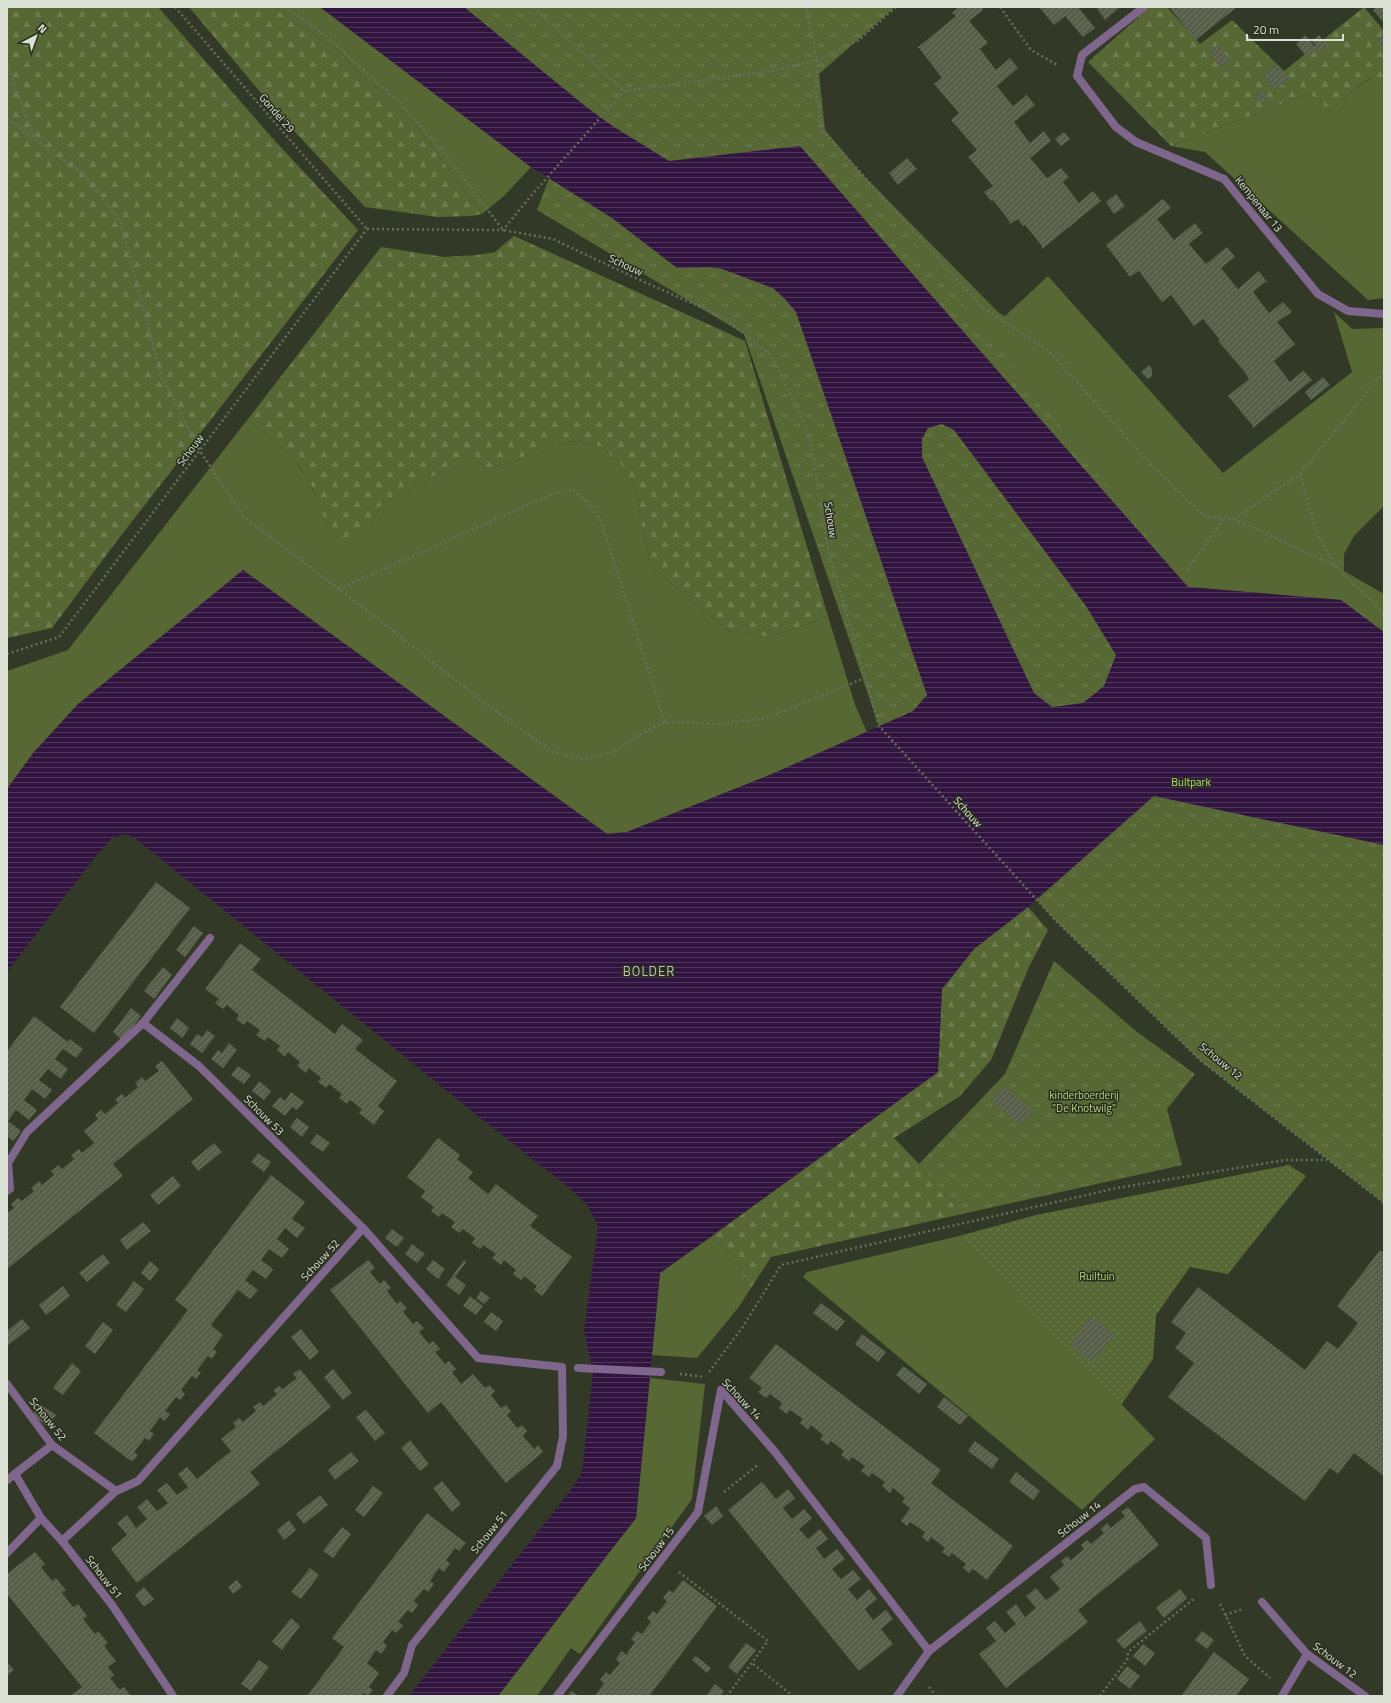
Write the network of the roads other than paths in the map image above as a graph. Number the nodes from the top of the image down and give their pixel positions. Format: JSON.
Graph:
{"nodes":[{"id":1,"x":1144,"y":7,"type":"edge"},
{"id":2,"x":1384,"y":314,"type":"edge"},
{"id":3,"x":210,"y":938,"type":"dead end"},
{"id":4,"x":143,"y":1023,"type":"junction"},
{"id":5,"x":7,"y":1191,"type":"edge"},
{"id":6,"x":363,"y":1228,"type":"junction"},
{"id":7,"x":578,"y":1368,"type":"dead end"},
{"id":8,"x":661,"y":1372,"type":"road end"},
{"id":9,"x":7,"y":1384,"type":"edge"},
{"id":10,"x":721,"y":1390,"type":"joint"},
{"id":11,"x":52,"y":1445,"type":"junction"},
{"id":12,"x":15,"y":1474,"type":"junction"},
{"id":13,"x":7,"y":1480,"type":"edge"},
{"id":14,"x":116,"y":1491,"type":"junction"},
{"id":15,"x":41,"y":1518,"type":"junction"},
{"id":16,"x":62,"y":1540,"type":"junction"},
{"id":17,"x":7,"y":1553,"type":"edge"},
{"id":18,"x":1211,"y":1586,"type":"road end"},
{"id":19,"x":1262,"y":1602,"type":"dead end"},
{"id":20,"x":929,"y":1651,"type":"junction"},
{"id":21,"x":1308,"y":1654,"type":"junction"},
{"id":22,"x":1286,"y":1694,"type":"edge"},
{"id":23,"x":173,"y":1696,"type":"edge"},
{"id":24,"x":387,"y":1696,"type":"edge"},
{"id":25,"x":557,"y":1696,"type":"edge"},
{"id":26,"x":897,"y":1696,"type":"edge"},
{"id":27,"x":1365,"y":1696,"type":"edge"}],
"edges":[{"from":1,"to":2,"type":"street","name":"Kempenaar 13"},
{"from":3,"to":4,"type":"street"},
{"from":4,"to":5,"type":"street"},
{"from":4,"to":6,"type":"street","name":"Schouw 53"},
{"from":6,"to":14,"type":"street","name":"Schouw 52"},
{"from":6,"to":24,"type":"street","name":"Schouw 51"},
{"from":7,"to":8,"type":"street"},
{"from":9,"to":11,"type":"street","name":"Schouw 52"},
{"from":10,"to":20,"type":"street","name":"Schouw 14"},
{"from":10,"to":25,"type":"street","name":"Schouw 15"},
{"from":11,"to":12,"type":"street"},
{"from":11,"to":14,"type":"street","name":"Schouw 52"},
{"from":12,"to":13,"type":"street"},
{"from":12,"to":15,"type":"street","name":"Schouw 51"},
{"from":14,"to":16,"type":"street","name":"Schouw 52"},
{"from":15,"to":16,"type":"street","name":"Schouw 51"},
{"from":15,"to":17,"type":"street"},
{"from":16,"to":23,"type":"street","name":"Schouw 51"},
{"from":18,"to":20,"type":"street","name":"Schouw 14"},
{"from":19,"to":21,"type":"street","name":"Schouw 12"},
{"from":20,"to":26,"type":"street","name":"Schouw 14"},
{"from":21,"to":22,"type":"street"},
{"from":21,"to":27,"type":"street","name":"Schouw 12"}]}
